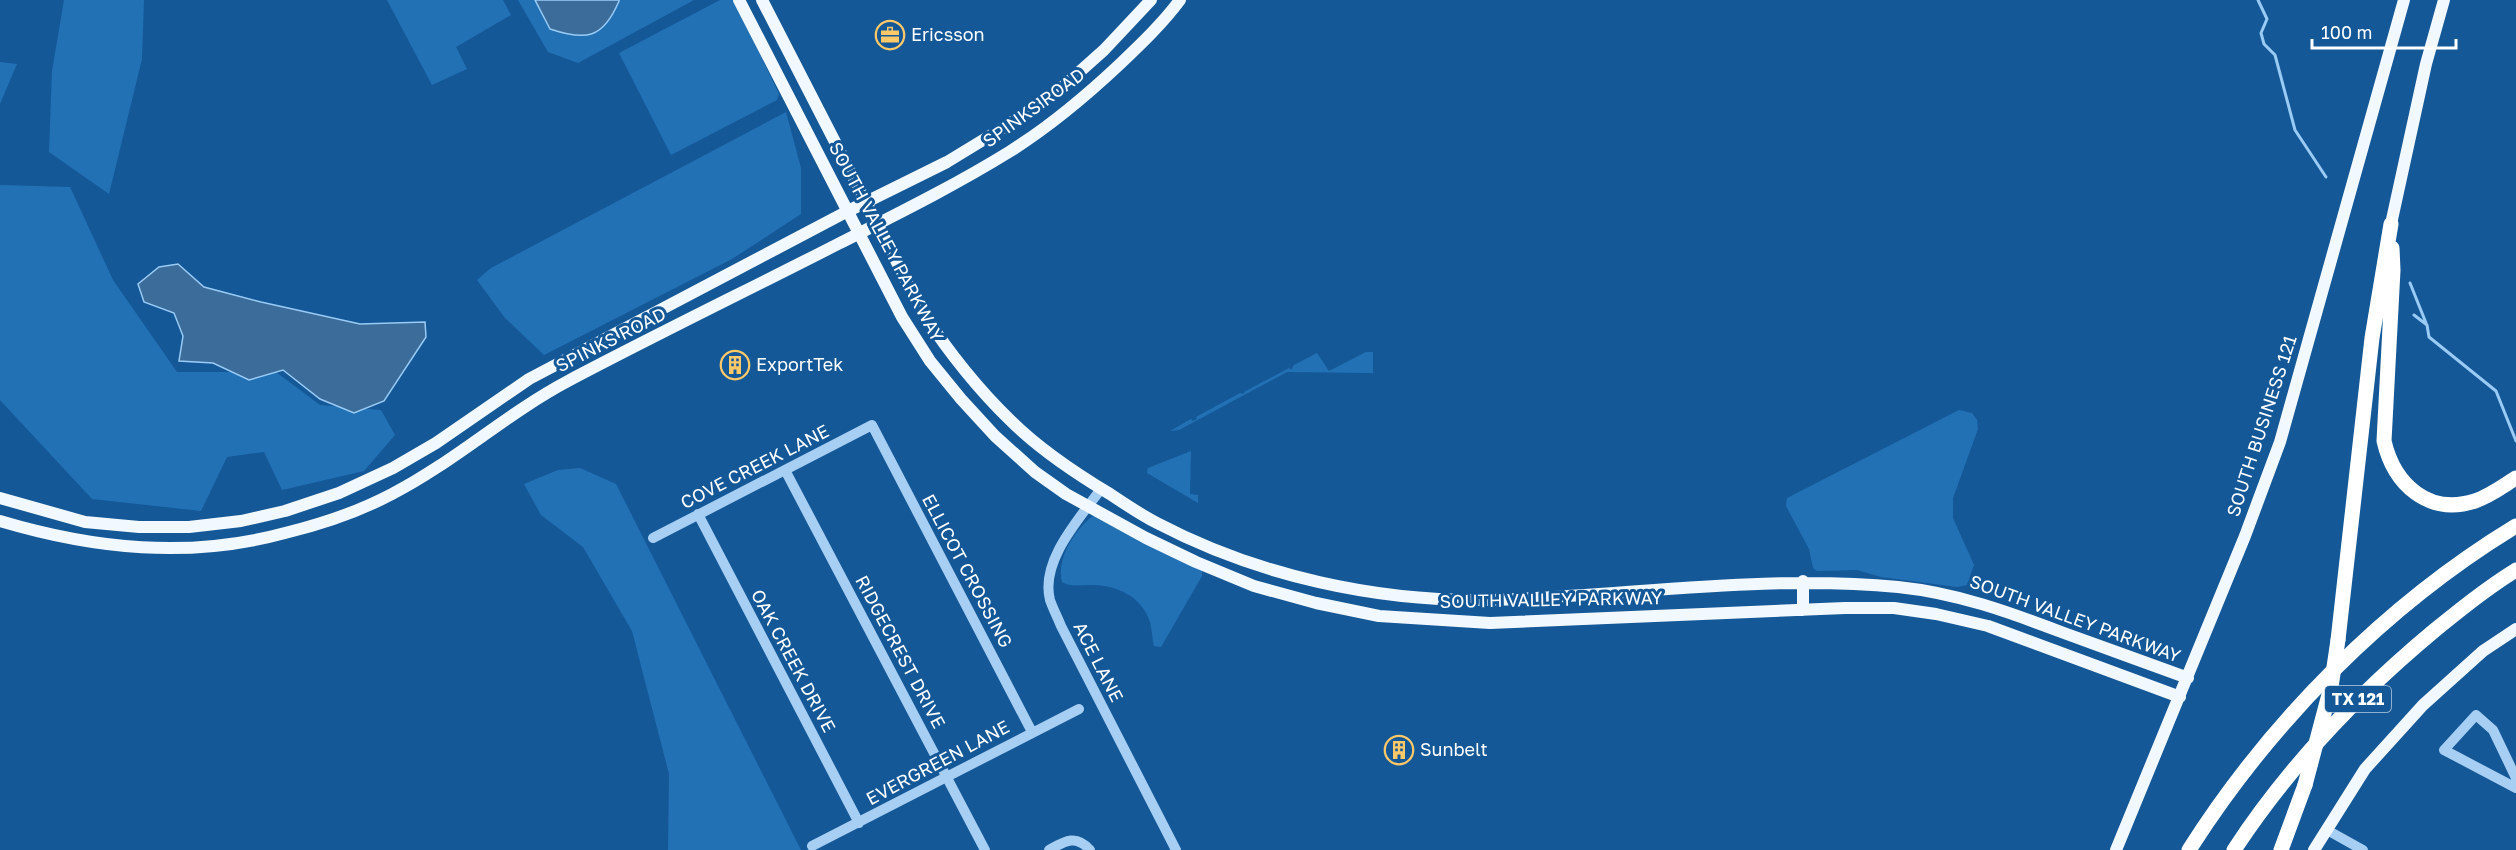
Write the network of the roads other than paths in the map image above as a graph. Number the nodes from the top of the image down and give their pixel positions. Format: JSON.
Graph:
{"nodes":[{"id":1,"x":739,"y":0,"type":"edge"},
{"id":2,"x":762,"y":0,"type":"edge"},
{"id":3,"x":1151,"y":0,"type":"edge"},
{"id":4,"x":1180,"y":0,"type":"edge"},
{"id":5,"x":2404,"y":0,"type":"edge"},
{"id":6,"x":2444,"y":0,"type":"edge"},
{"id":7,"x":866,"y":203,"type":"junction"},
{"id":8,"x":848,"y":211,"type":"junction"},
{"id":9,"x":878,"y":224,"type":"junction"},
{"id":10,"x":2391,"y":224,"type":"junction"},
{"id":11,"x":859,"y":233,"type":"junction"},
{"id":12,"x":614,"y":333,"type":"junction"},
{"id":13,"x":624,"y":352,"type":"junction"},
{"id":14,"x":872,"y":425,"type":"joint"},
{"id":15,"x":785,"y":470,"type":"junction"},
{"id":16,"x":2516,"y":478,"type":"edge"},
{"id":17,"x":1101,"y":489,"type":"junction"},
{"id":18,"x":0,"y":498,"type":"edge"},
{"id":19,"x":1088,"y":506,"type":"junction"},
{"id":20,"x":698,"y":514,"type":"junction"},
{"id":21,"x":0,"y":521,"type":"edge"},
{"id":22,"x":2516,"y":526,"type":"edge"},
{"id":23,"x":653,"y":538,"type":"dead end"},
{"id":24,"x":2513,"y":573,"type":"edge"},
{"id":25,"x":1803,"y":581,"type":"junction"},
{"id":26,"x":1340,"y":586,"type":"junction"},
{"id":27,"x":1336,"y":607,"type":"junction"},
{"id":28,"x":1803,"y":609,"type":"junction"},
{"id":29,"x":2516,"y":629,"type":"edge"},
{"id":30,"x":2188,"y":678,"type":"junction"},
{"id":31,"x":2180,"y":697,"type":"junction"},
{"id":32,"x":1079,"y":709,"type":"dead end"},
{"id":33,"x":1032,"y":732,"type":"junction"},
{"id":34,"x":947,"y":776,"type":"junction"},
{"id":35,"x":2516,"y":778,"type":"edge"},
{"id":36,"x":2516,"y":788,"type":"edge"},
{"id":37,"x":859,"y":823,"type":"junction"},
{"id":38,"x":2327,"y":830,"type":"junction"},
{"id":39,"x":812,"y":846,"type":"dead end"},
{"id":40,"x":985,"y":850,"type":"edge"},
{"id":41,"x":1049,"y":850,"type":"edge"},
{"id":42,"x":1090,"y":850,"type":"edge"},
{"id":43,"x":1176,"y":850,"type":"edge"},
{"id":44,"x":2116,"y":850,"type":"edge"},
{"id":45,"x":2189,"y":850,"type":"edge"},
{"id":46,"x":2234,"y":850,"type":"edge"},
{"id":47,"x":2281,"y":850,"type":"edge"},
{"id":48,"x":2314,"y":850,"type":"edge"},
{"id":49,"x":2363,"y":850,"type":"edge"}],
"edges":[{"from":1,"to":8,"type":"main road","name":"SOUTH VALLEY PARKWAY"},
{"from":2,"to":7,"type":"main road","name":"SOUTH VALLEY PARKWAY"},
{"from":3,"to":7,"type":"main road","name":"SPINKS ROAD"},
{"from":4,"to":9,"type":"main road","name":"SPINKS ROAD"},
{"from":5,"to":30,"type":"main road","name":"SOUTH BUSINESS 121"},
{"from":6,"to":10,"type":"main road"},
{"from":7,"to":8,"type":"main road","name":"SPINKS ROAD"},
{"from":7,"to":9,"type":"main road","name":"SOUTH VALLEY PARKWAY"},
{"from":8,"to":11,"type":"main road","name":"SOUTH VALLEY PARKWAY"},
{"from":8,"to":12,"type":"main road","name":"SPINKS ROAD"},
{"from":9,"to":11,"type":"main road","name":"SPINKS ROAD"},
{"from":9,"to":17,"type":"main road","name":"SOUTH VALLEY PARKWAY"},
{"from":10,"to":16,"type":"highway"},
{"from":10,"to":47,"type":"highway","bridge":true},
{"from":11,"to":13,"type":"main road","name":"SPINKS ROAD"},
{"from":11,"to":19,"type":"main road","name":"SOUTH VALLEY PARKWAY"},
{"from":12,"to":13,"type":"main road"},
{"from":12,"to":18,"type":"main road","name":"SPINKS ROAD"},
{"from":13,"to":21,"type":"main road","name":"SPINKS ROAD"},
{"from":14,"to":15,"type":"street","name":"COVE CREEK LANE"},
{"from":14,"to":33,"type":"street","name":"ELLICOT CROSSING"},
{"from":15,"to":20,"type":"street","name":"COVE CREEK LANE"},
{"from":15,"to":34,"type":"street","name":"RIDGECREST DRIVE"},
{"from":17,"to":19,"type":"street","name":"ACE LANE"},
{"from":17,"to":26,"type":"main road","name":"SOUTH VALLEY PARKWAY"},
{"from":19,"to":27,"type":"main road","name":"SOUTH VALLEY PARKWAY"},
{"from":19,"to":43,"type":"street","name":"ACE LANE"},
{"from":20,"to":23,"type":"street","name":"COVE CREEK LANE"},
{"from":20,"to":37,"type":"street","name":"OAK CREEK DRIVE"},
{"from":22,"to":45,"type":"highway","number":"TX 121"},
{"from":24,"to":46,"type":"highway","number":"TX 121"},
{"from":25,"to":26,"type":"main road","name":"SOUTH VALLEY PARKWAY"},
{"from":25,"to":28,"type":"main road"},
{"from":25,"to":30,"type":"main road","name":"SOUTH VALLEY PARKWAY"},
{"from":26,"to":27,"type":"main road"},
{"from":27,"to":28,"type":"main road","name":"SOUTH VALLEY PARKWAY"},
{"from":28,"to":31,"type":"main road","name":"SOUTH VALLEY PARKWAY"},
{"from":29,"to":38,"type":"main road"},
{"from":30,"to":31,"type":"main road","name":"SOUTH BUSINESS 121"},
{"from":31,"to":44,"type":"main road","name":"SOUTH BUSINESS 121"},
{"from":32,"to":33,"type":"street","name":"EVERGREEN LANE"},
{"from":33,"to":34,"type":"street","name":"EVERGREEN LANE"},
{"from":34,"to":37,"type":"street","name":"EVERGREEN LANE"},
{"from":34,"to":40,"type":"street","name":"RIDGECREST DRIVE"},
{"from":35,"to":36,"type":"street"},
{"from":37,"to":39,"type":"street","name":"EVERGREEN LANE"},
{"from":38,"to":48,"type":"main road"},
{"from":38,"to":49,"type":"street"},
{"from":41,"to":42,"type":"street"}]}
